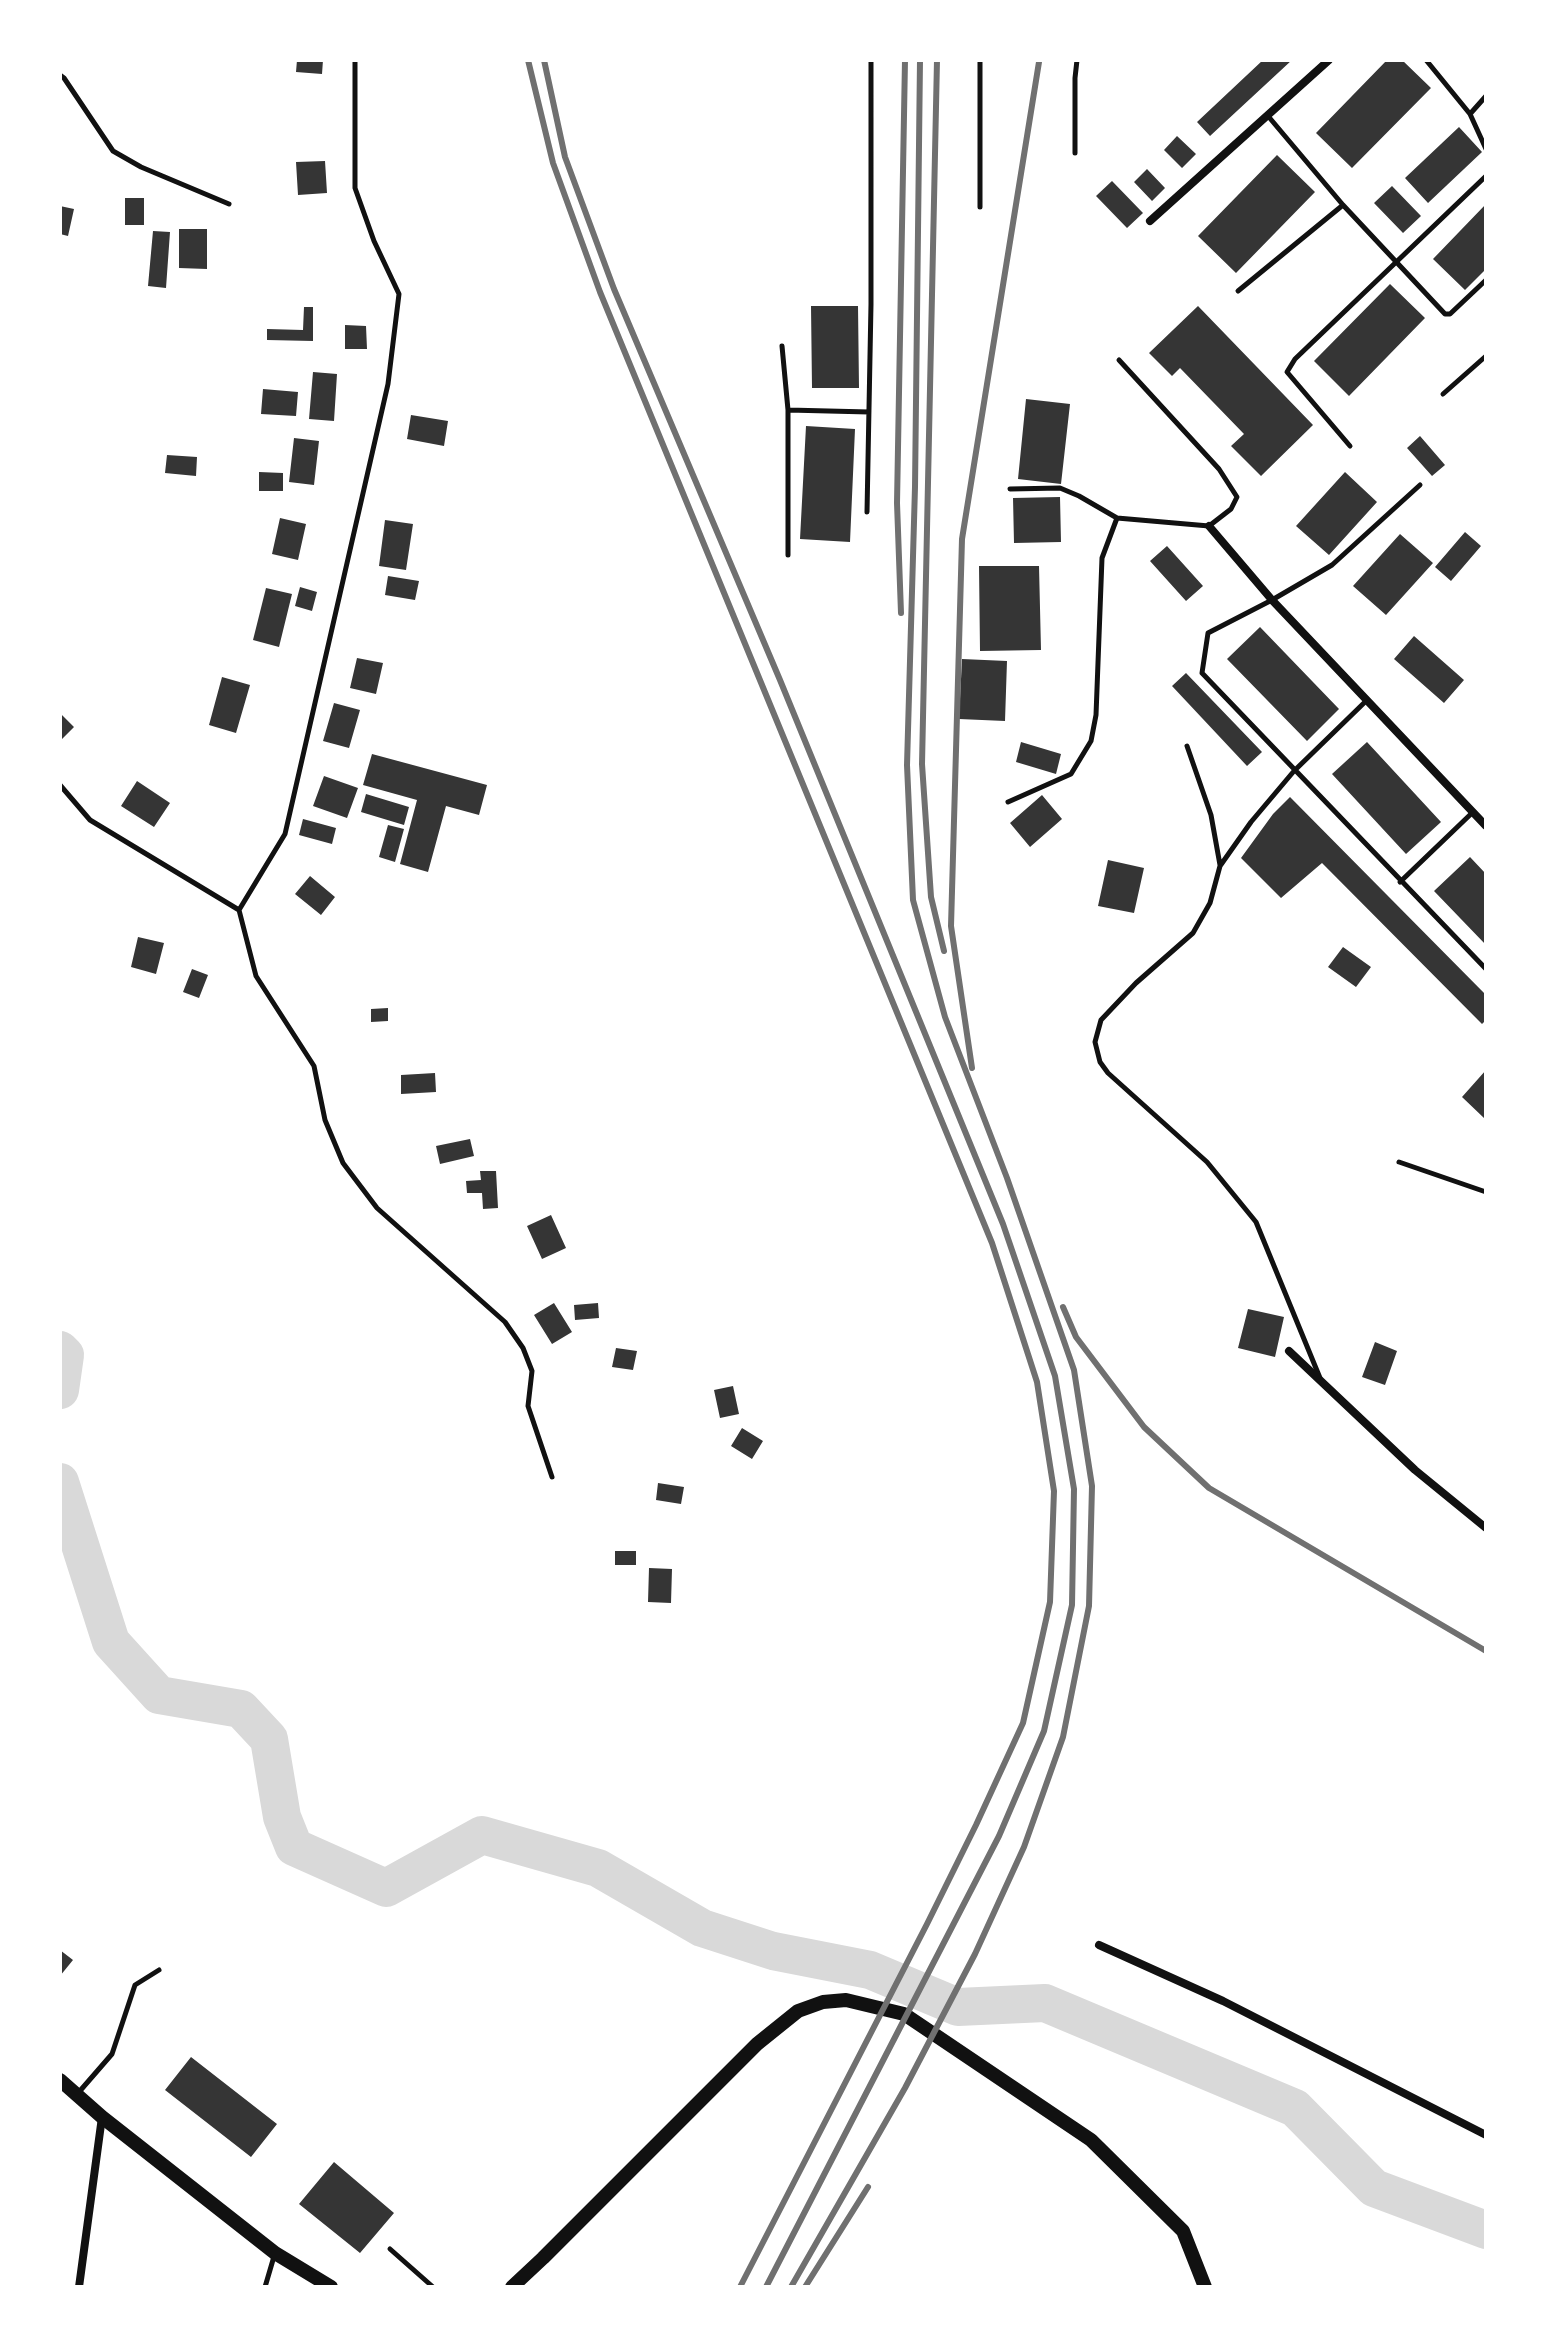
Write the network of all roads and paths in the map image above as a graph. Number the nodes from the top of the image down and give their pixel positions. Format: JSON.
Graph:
{"nodes":[{"id":1,"x":355,"y":60,"type":"edge"},
{"id":2,"x":871,"y":60,"type":"edge"},
{"id":3,"x":980,"y":60,"type":"edge"},
{"id":4,"x":1077,"y":60,"type":"edge"},
{"id":5,"x":1329,"y":60,"type":"edge"},
{"id":6,"x":1426,"y":60,"type":"edge"},
{"id":7,"x":60,"y":75,"type":"edge"},
{"id":8,"x":1486,"y":96,"type":"edge"},
{"id":9,"x":1470,"y":114,"type":"junction"},
{"id":10,"x":1268,"y":116,"type":"junction"},
{"id":11,"x":1486,"y":149,"type":"edge"},
{"id":12,"x":1075,"y":153,"type":"dead end"},
{"id":13,"x":1486,"y":176,"type":"edge"},
{"id":14,"x":229,"y":204,"type":"dead end"},
{"id":15,"x":1343,"y":205,"type":"junction"},
{"id":16,"x":980,"y":207,"type":"dead end"},
{"id":17,"x":1150,"y":221,"type":"dead end"},
{"id":18,"x":1398,"y":262,"type":"junction"},
{"id":19,"x":1486,"y":280,"type":"edge"},
{"id":20,"x":1238,"y":291,"type":"dead end"},
{"id":21,"x":782,"y":346,"type":"dead end"},
{"id":22,"x":1486,"y":356,"type":"edge"},
{"id":23,"x":1119,"y":360,"type":"dead end"},
{"id":24,"x":1443,"y":394,"type":"dead end"},
{"id":25,"x":788,"y":410,"type":"junction"},
{"id":26,"x":869,"y":412,"type":"junction"},
{"id":27,"x":1350,"y":446,"type":"dead end"},
{"id":28,"x":1420,"y":485,"type":"dead end"},
{"id":29,"x":1010,"y":489,"type":"dead end"},
{"id":30,"x":867,"y":512,"type":"dead end"},
{"id":31,"x":1117,"y":518,"type":"junction"},
{"id":32,"x":1209,"y":526,"type":"junction"},
{"id":33,"x":788,"y":555,"type":"dead end"},
{"id":34,"x":1272,"y":600,"type":"junction"},
{"id":35,"x":1366,"y":701,"type":"junction"},
{"id":36,"x":1187,"y":746,"type":"dead end"},
{"id":37,"x":1294,"y":771,"type":"junction"},
{"id":38,"x":60,"y":785,"type":"edge"},
{"id":39,"x":1008,"y":802,"type":"dead end"},
{"id":40,"x":1473,"y":812,"type":"junction"},
{"id":41,"x":1486,"y":826,"type":"edge"},
{"id":42,"x":1220,"y":866,"type":"junction"},
{"id":43,"x":1400,"y":882,"type":"junction"},
{"id":44,"x":239,"y":910,"type":"junction"},
{"id":45,"x":1486,"y":969,"type":"edge"},
{"id":46,"x":1399,"y":1162,"type":"dead end"},
{"id":47,"x":1486,"y":1192,"type":"edge"},
{"id":48,"x":1289,"y":1351,"type":"dead end"},
{"id":49,"x":1321,"y":1382,"type":"junction"},
{"id":50,"x":552,"y":1477,"type":"dead end"},
{"id":51,"x":1486,"y":1528,"type":"edge"},
{"id":52,"x":1099,"y":1945,"type":"dead end"},
{"id":53,"x":159,"y":1970,"type":"dead end"},
{"id":54,"x":60,"y":2080,"type":"edge"},
{"id":55,"x":77,"y":2095,"type":"junction"},
{"id":56,"x":102,"y":2117,"type":"junction"},
{"id":57,"x":1486,"y":2135,"type":"edge"},
{"id":58,"x":390,"y":2249,"type":"dead end"},
{"id":59,"x":275,"y":2253,"type":"junction"},
{"id":60,"x":79,"y":2287,"type":"edge"},
{"id":61,"x":265,"y":2287,"type":"edge"},
{"id":62,"x":331,"y":2287,"type":"edge"},
{"id":63,"x":433,"y":2287,"type":"edge"},
{"id":64,"x":512,"y":2287,"type":"edge"},
{"id":65,"x":1205,"y":2287,"type":"edge"}],
"edges":[{"from":1,"to":44,"type":"lane"},
{"from":2,"to":26,"type":"lane"},
{"from":3,"to":16,"type":"lane"},
{"from":4,"to":12,"type":"lane"},
{"from":5,"to":10,"type":"street"},
{"from":6,"to":9,"type":"lane"},
{"from":7,"to":14,"type":"lane"},
{"from":8,"to":9,"type":"lane"},
{"from":9,"to":11,"type":"lane"},
{"from":10,"to":15,"type":"lane"},
{"from":10,"to":17,"type":"street"},
{"from":13,"to":18,"type":"lane"},
{"from":15,"to":18,"type":"lane"},
{"from":15,"to":20,"type":"lane"},
{"from":18,"to":19,"type":"lane"},
{"from":18,"to":27,"type":"lane"},
{"from":21,"to":25,"type":"lane"},
{"from":22,"to":24,"type":"lane"},
{"from":23,"to":32,"type":"lane"},
{"from":25,"to":26,"type":"lane"},
{"from":25,"to":33,"type":"lane"},
{"from":26,"to":30,"type":"lane"},
{"from":28,"to":34,"type":"lane"},
{"from":29,"to":31,"type":"lane"},
{"from":31,"to":32,"type":"lane"},
{"from":31,"to":39,"type":"lane"},
{"from":32,"to":34,"type":"street"},
{"from":34,"to":35,"type":"street"},
{"from":34,"to":37,"type":"lane"},
{"from":35,"to":37,"type":"lane"},
{"from":35,"to":40,"type":"street"},
{"from":36,"to":42,"type":"lane"},
{"from":37,"to":42,"type":"lane"},
{"from":37,"to":43,"type":"lane"},
{"from":38,"to":44,"type":"lane"},
{"from":40,"to":41,"type":"street"},
{"from":40,"to":43,"type":"lane"},
{"from":42,"to":49,"type":"lane"},
{"from":43,"to":45,"type":"lane"},
{"from":44,"to":50,"type":"lane"},
{"from":46,"to":47,"type":"lane"},
{"from":48,"to":49,"type":"street"},
{"from":49,"to":51,"type":"street"},
{"from":52,"to":57,"type":"street"},
{"from":53,"to":55,"type":"lane"},
{"from":54,"to":55,"type":"main road"},
{"from":55,"to":56,"type":"main road"},
{"from":56,"to":59,"type":"main road"},
{"from":56,"to":60,"type":"street"},
{"from":58,"to":63,"type":"lane"},
{"from":59,"to":61,"type":"lane"},
{"from":59,"to":62,"type":"main road"},
{"from":64,"to":65,"type":"main road"}]}
